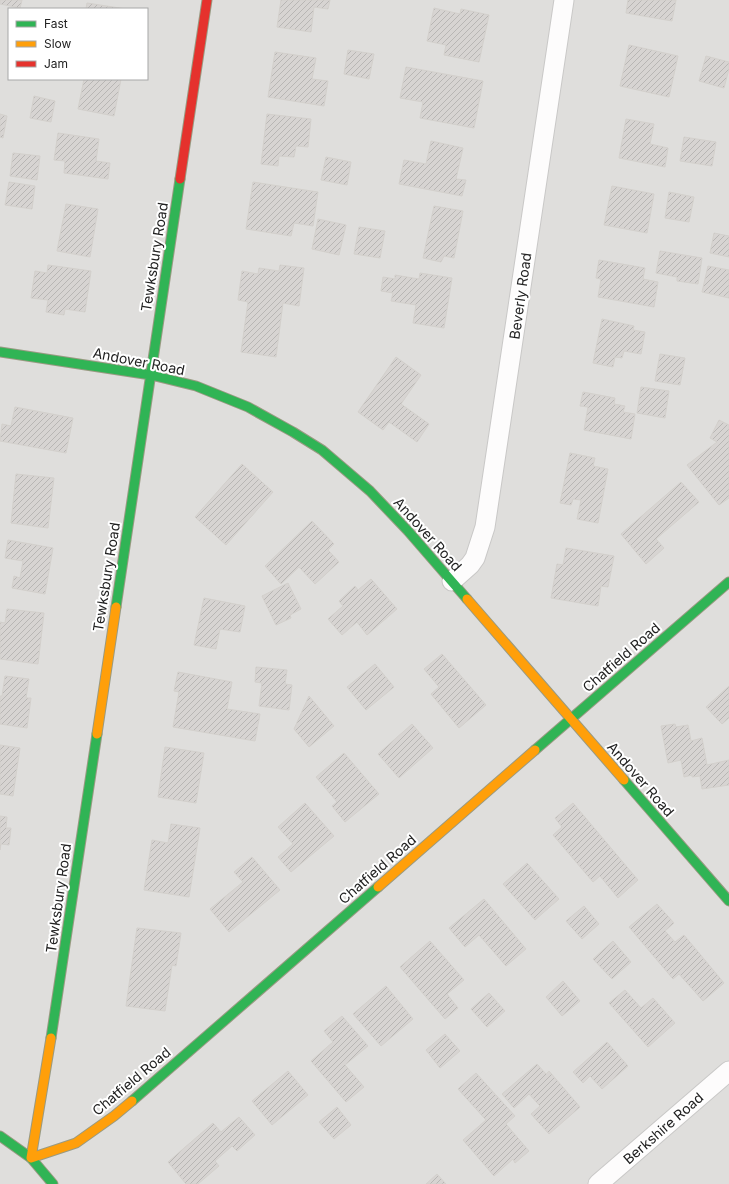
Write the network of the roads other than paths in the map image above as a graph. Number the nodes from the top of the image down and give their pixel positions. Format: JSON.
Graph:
{"nodes":[{"id":1,"x":207,"y":0,"type":"edge"},
{"id":2,"x":564,"y":0,"type":"edge"},
{"id":3,"x":0,"y":352,"type":"edge"},
{"id":4,"x":151,"y":375,"type":"junction"},
{"id":5,"x":452,"y":581,"type":"junction"},
{"id":6,"x":729,"y":582,"type":"edge"},
{"id":7,"x":571,"y":720,"type":"junction"},
{"id":8,"x":729,"y":901,"type":"edge"},
{"id":9,"x":729,"y":1071,"type":"edge"},
{"id":10,"x":0,"y":1136,"type":"edge"},
{"id":11,"x":30,"y":1158,"type":"junction"},
{"id":12,"x":53,"y":1184,"type":"edge"},
{"id":13,"x":598,"y":1184,"type":"edge"}],
"edges":[{"from":1,"to":4,"type":"street","name":"Tewksbury Road"},
{"from":2,"to":5,"type":"street","name":"Beverly Road"},
{"from":3,"to":4,"type":"street","name":"Andover Road"},
{"from":4,"to":5,"type":"street","name":"Andover Road"},
{"from":4,"to":11,"type":"street","name":"Tewksbury Road"},
{"from":5,"to":7,"type":"street","name":"Andover Road"},
{"from":6,"to":7,"type":"street","name":"Chatfield Road"},
{"from":7,"to":8,"type":"street","name":"Andover Road"},
{"from":7,"to":11,"type":"street","name":"Chatfield Road"},
{"from":9,"to":13,"type":"street","name":"Berkshire Road"},
{"from":10,"to":11,"type":"street"},
{"from":11,"to":12,"type":"street"}]}
